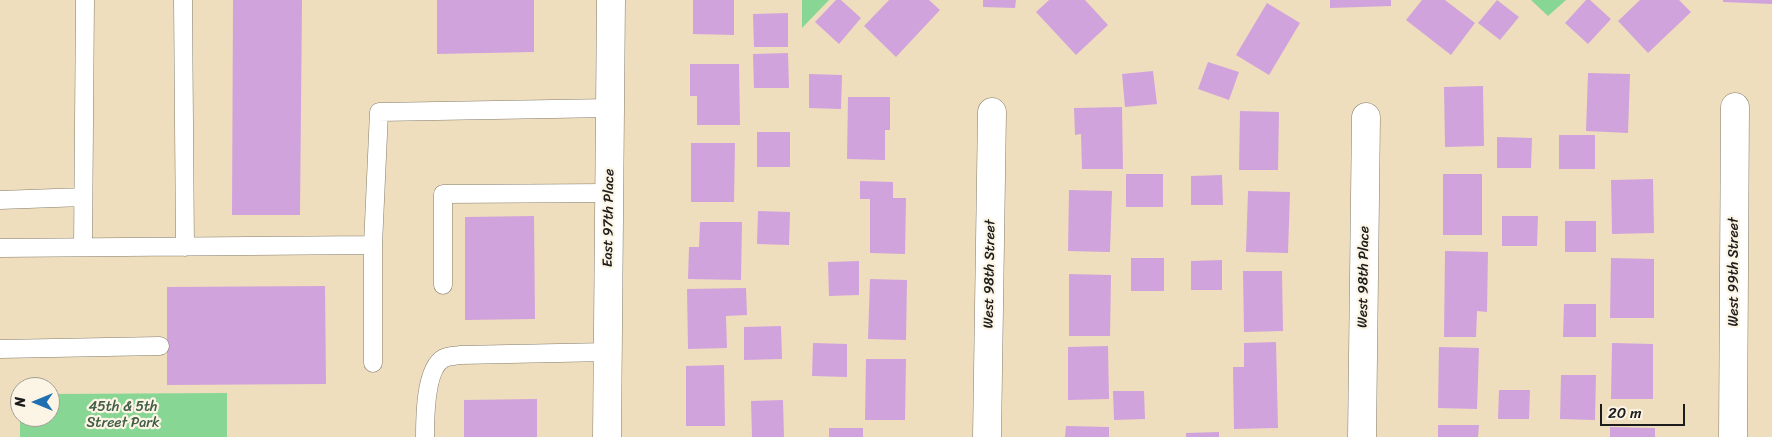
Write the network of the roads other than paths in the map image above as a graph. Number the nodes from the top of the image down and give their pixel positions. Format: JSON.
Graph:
{"nodes":[{"id":1,"x":85,"y":0,"type":"edge"},
{"id":2,"x":183,"y":0,"type":"edge"},
{"id":3,"x":611,"y":0,"type":"edge"},
{"id":4,"x":1735,"y":107,"type":"dead end"},
{"id":5,"x":610,"y":108,"type":"junction"},
{"id":6,"x":992,"y":112,"type":"dead end"},
{"id":7,"x":1366,"y":116,"type":"dead end"},
{"id":8,"x":610,"y":193,"type":"junction"},
{"id":9,"x":83,"y":197,"type":"junction"},
{"id":10,"x":0,"y":200,"type":"edge"},
{"id":11,"x":373,"y":245,"type":"junction"},
{"id":12,"x":83,"y":247,"type":"junction"},
{"id":13,"x":185,"y":247,"type":"junction"},
{"id":14,"x":0,"y":248,"type":"edge"},
{"id":15,"x":443,"y":285,"type":"dead end"},
{"id":16,"x":160,"y":346,"type":"dead end"},
{"id":17,"x":0,"y":349,"type":"edge"},
{"id":18,"x":608,"y":352,"type":"junction"},
{"id":19,"x":373,"y":363,"type":"dead end"},
{"id":20,"x":425,"y":437,"type":"edge"},
{"id":21,"x":607,"y":437,"type":"edge"},
{"id":22,"x":987,"y":437,"type":"edge"},
{"id":23,"x":1362,"y":437,"type":"edge"},
{"id":24,"x":1733,"y":437,"type":"edge"}],
"edges":[{"from":1,"to":9,"type":"lane"},
{"from":2,"to":13,"type":"lane"},
{"from":3,"to":5,"type":"street","name":"East 97th Place"},
{"from":4,"to":24,"type":"street","name":"West 99th Street"},
{"from":5,"to":8,"type":"street","name":"East 97th Place"},
{"from":5,"to":11,"type":"lane"},
{"from":6,"to":22,"type":"street","name":"West 98th Street"},
{"from":7,"to":23,"type":"street","name":"West 98th Place"},
{"from":8,"to":15,"type":"lane"},
{"from":8,"to":18,"type":"street","name":"East 97th Place"},
{"from":9,"to":10,"type":"lane"},
{"from":9,"to":12,"type":"lane"},
{"from":11,"to":13,"type":"lane"},
{"from":11,"to":19,"type":"lane"},
{"from":12,"to":13,"type":"lane"},
{"from":12,"to":14,"type":"lane"},
{"from":16,"to":17,"type":"lane"},
{"from":18,"to":20,"type":"lane"},
{"from":18,"to":21,"type":"street","name":"East 97th Place"}]}
